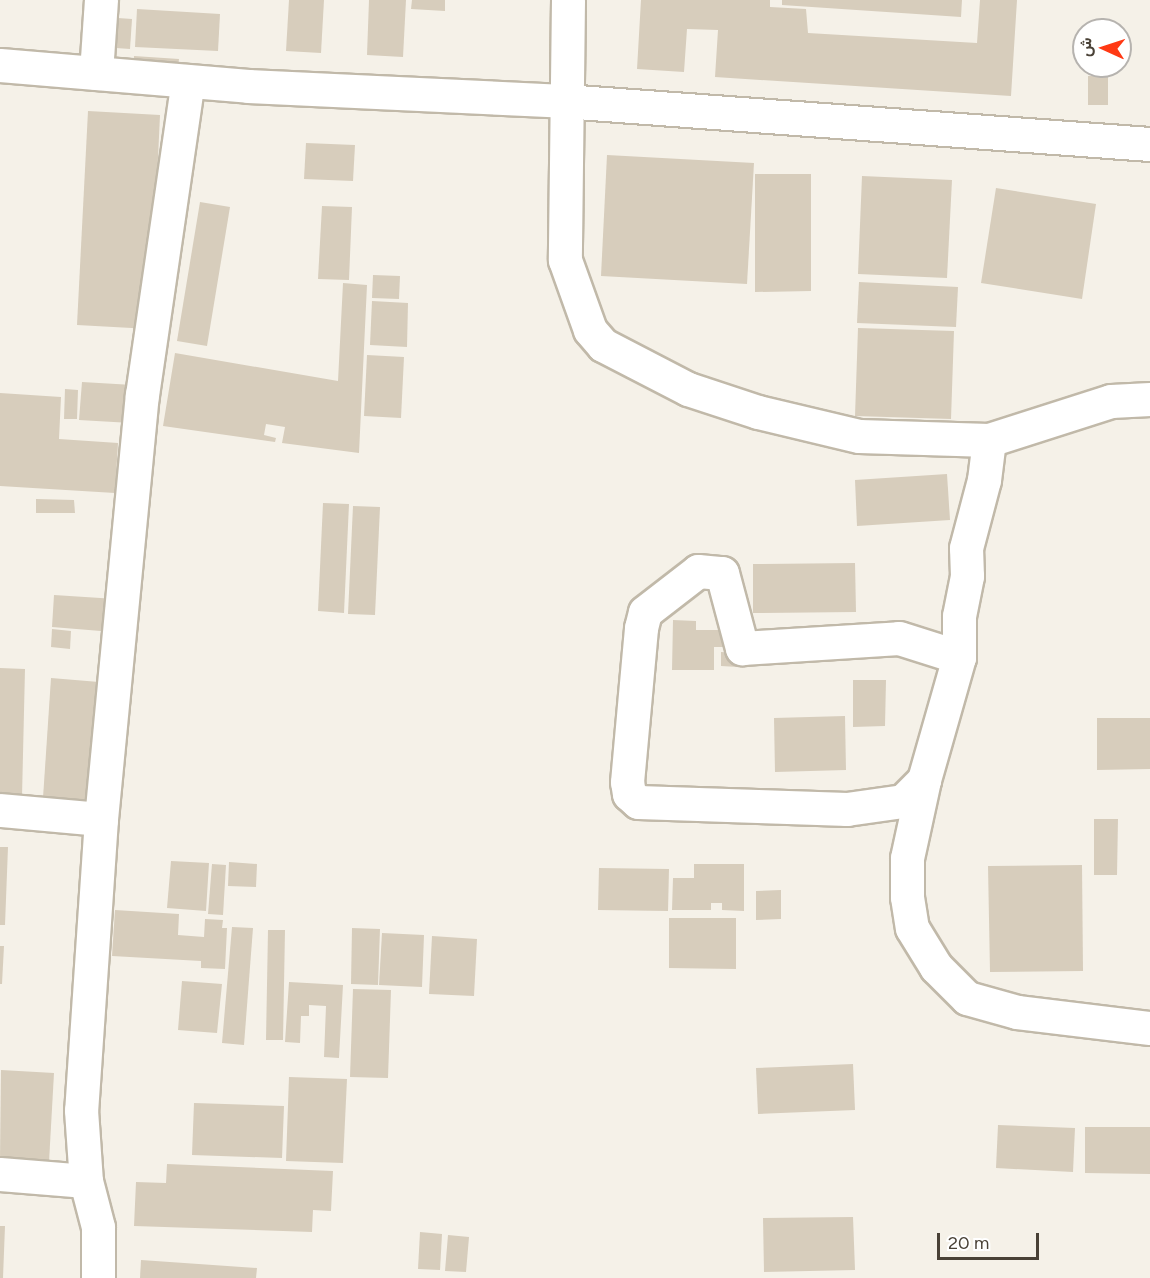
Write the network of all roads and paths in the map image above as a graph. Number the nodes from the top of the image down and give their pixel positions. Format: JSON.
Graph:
{"nodes":[{"id":1,"x":101,"y":0,"type":"edge"},
{"id":2,"x":568,"y":0,"type":"edge"},
{"id":3,"x":0,"y":65,"type":"edge"},
{"id":4,"x":96,"y":73,"type":"junction"},
{"id":5,"x":188,"y":81,"type":"junction"},
{"id":6,"x":564,"y":101,"type":"junction"},
{"id":7,"x":1150,"y":144,"type":"edge"},
{"id":8,"x":1150,"y":399,"type":"edge"},
{"id":9,"x":989,"y":440,"type":"junction"},
{"id":10,"x":959,"y":657,"type":"junction"},
{"id":11,"x":924,"y":780,"type":"junction"},
{"id":12,"x":0,"y":810,"type":"edge"},
{"id":13,"x":101,"y":819,"type":"junction"},
{"id":14,"x":1150,"y":1028,"type":"edge"},
{"id":15,"x":0,"y":1174,"type":"edge"},
{"id":16,"x":87,"y":1181,"type":"junction"},
{"id":17,"x":98,"y":1278,"type":"edge"}],
"edges":[{"from":1,"to":4,"type":"street"},
{"from":2,"to":6,"type":"street"},
{"from":3,"to":4,"type":"street"},
{"from":4,"to":5,"type":"street"},
{"from":5,"to":6,"type":"street"},
{"from":5,"to":13,"type":"street"},
{"from":6,"to":7,"type":"street"},
{"from":6,"to":9,"type":"street"},
{"from":8,"to":9,"type":"street"},
{"from":9,"to":10,"type":"street"},
{"from":10,"to":11,"type":"street"},
{"from":10,"to":11,"type":"street"},
{"from":11,"to":14,"type":"street"},
{"from":12,"to":13,"type":"street"},
{"from":13,"to":16,"type":"street"},
{"from":15,"to":16,"type":"street"},
{"from":16,"to":17,"type":"street"}]}
